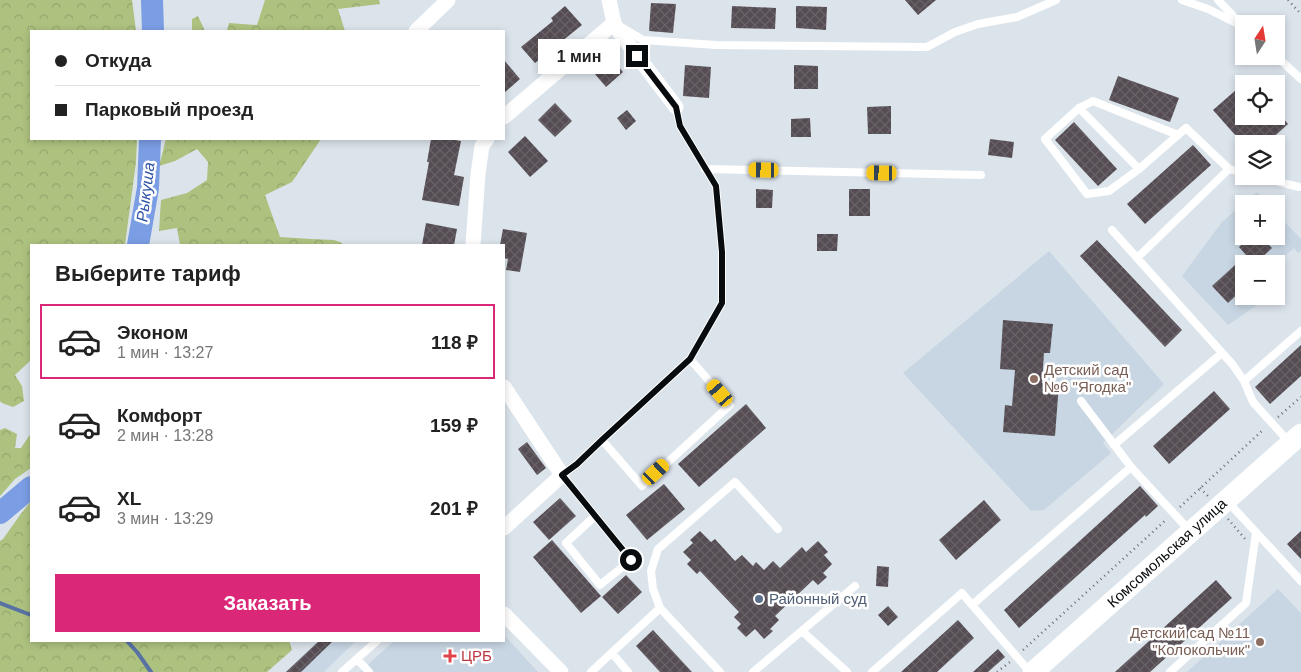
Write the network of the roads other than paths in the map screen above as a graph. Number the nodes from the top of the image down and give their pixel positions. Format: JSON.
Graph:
{"nodes":[{"id":1,"x":448,"y":0,"type":"edge"},
{"id":2,"x":609,"y":0,"type":"edge"},
{"id":3,"x":1056,"y":0,"type":"edge"},
{"id":4,"x":1182,"y":0,"type":"edge"},
{"id":5,"x":1218,"y":0,"type":"edge"},
{"id":6,"x":1235,"y":18,"type":"edge"},
{"id":7,"x":1235,"y":22,"type":"edge"},
{"id":8,"x":614,"y":23,"type":"junction"},
{"id":9,"x":417,"y":30,"type":"edge"},
{"id":10,"x":1285,"y":64,"type":"edge"},
{"id":11,"x":1301,"y":79,"type":"edge"},
{"id":12,"x":676,"y":107,"type":"joint"},
{"id":13,"x":1079,"y":108,"type":"junction"},
{"id":14,"x":505,"y":116,"type":"edge"},
{"id":15,"x":1178,"y":136,"type":"junction"},
{"id":16,"x":486,"y":140,"type":"edge"},
{"id":17,"x":705,"y":169,"type":"junction"},
{"id":18,"x":1138,"y":169,"type":"junction"},
{"id":19,"x":1229,"y":169,"type":"junction"},
{"id":20,"x":1235,"y":171,"type":"edge"},
{"id":21,"x":981,"y":176,"type":"dead end"},
{"id":22,"x":1285,"y":184,"type":"edge"},
{"id":23,"x":1300,"y":188,"type":"edge"},
{"id":24,"x":1112,"y":230,"type":"dead end"},
{"id":25,"x":473,"y":244,"type":"edge"},
{"id":26,"x":1137,"y":258,"type":"junction"},
{"id":27,"x":1301,"y":331,"type":"edge"},
{"id":28,"x":1222,"y":353,"type":"junction"},
{"id":29,"x":690,"y":359,"type":"junction"},
{"id":30,"x":1244,"y":382,"type":"junction"},
{"id":31,"x":505,"y":389,"type":"edge"},
{"id":32,"x":1081,"y":401,"type":"dead end"},
{"id":33,"x":1296,"y":439,"type":"edge"},
{"id":34,"x":602,"y":440,"type":"junction"},
{"id":35,"x":1114,"y":445,"type":"junction"},
{"id":36,"x":1130,"y":467,"type":"junction"},
{"id":37,"x":562,"y":475,"type":"junction"},
{"id":38,"x":1226,"y":500,"type":"junction"},
{"id":39,"x":596,"y":516,"type":"junction"},
{"id":40,"x":505,"y":527,"type":"edge"},
{"id":41,"x":778,"y":529,"type":"dead end"},
{"id":42,"x":1190,"y":532,"type":"junction"},
{"id":43,"x":1256,"y":533,"type":"junction"},
{"id":44,"x":1301,"y":581,"type":"edge"},
{"id":45,"x":855,"y":586,"type":"dead end"},
{"id":46,"x":972,"y":605,"type":"junction"},
{"id":47,"x":660,"y":608,"type":"junction"},
{"id":48,"x":505,"y":615,"type":"edge"},
{"id":49,"x":802,"y":631,"type":"junction"},
{"id":50,"x":376,"y":642,"type":"edge"},
{"id":51,"x":612,"y":653,"type":"junction"},
{"id":52,"x":357,"y":659,"type":"junction"},
{"id":53,"x":342,"y":672,"type":"edge"},
{"id":54,"x":369,"y":672,"type":"edge"},
{"id":55,"x":561,"y":672,"type":"edge"},
{"id":56,"x":591,"y":672,"type":"edge"},
{"id":57,"x":628,"y":672,"type":"edge"},
{"id":58,"x":720,"y":672,"type":"edge"},
{"id":59,"x":753,"y":672,"type":"edge"},
{"id":60,"x":847,"y":672,"type":"edge"},
{"id":61,"x":872,"y":672,"type":"edge"},
{"id":62,"x":1032,"y":672,"type":"edge"},
{"id":63,"x":1170,"y":672,"type":"edge"}],
"edges":[{"from":1,"to":9,"type":"street"},
{"from":2,"to":8,"type":"street"},
{"from":3,"to":8,"type":"lane"},
{"from":4,"to":7,"type":"lane"},
{"from":5,"to":6,"type":"lane"},
{"from":8,"to":12,"type":"street"},
{"from":8,"to":14,"type":"street"},
{"from":10,"to":11,"type":"lane"},
{"from":12,"to":17,"type":"lane"},
{"from":13,"to":15,"type":"lane"},
{"from":13,"to":18,"type":"lane"},
{"from":13,"to":18,"type":"lane"},
{"from":15,"to":18,"type":"lane"},
{"from":15,"to":19,"type":"lane"},
{"from":16,"to":25,"type":"street"},
{"from":17,"to":21,"type":"lane"},
{"from":17,"to":29,"type":"lane"},
{"from":19,"to":20,"type":"lane"},
{"from":19,"to":26,"type":"lane"},
{"from":22,"to":23,"type":"lane"},
{"from":24,"to":26,"type":"lane"},
{"from":26,"to":28,"type":"lane"},
{"from":27,"to":30,"type":"lane"},
{"from":28,"to":30,"type":"lane"},
{"from":28,"to":35,"type":"lane"},
{"from":29,"to":34,"type":"lane"},
{"from":29,"to":34,"type":"lane"},
{"from":30,"to":33,"type":"lane"},
{"from":31,"to":37,"type":"street"},
{"from":32,"to":35,"type":"lane"},
{"from":33,"to":38,"type":"main road","name":"Комсомольская улица"},
{"from":34,"to":37,"type":"lane"},
{"from":35,"to":36,"type":"lane"},
{"from":36,"to":42,"type":"lane"},
{"from":36,"to":46,"type":"lane"},
{"from":37,"to":39,"type":"lane"},
{"from":37,"to":40,"type":"street"},
{"from":38,"to":42,"type":"main road","name":"Комсомольская улица"},
{"from":38,"to":43,"type":"lane"},
{"from":39,"to":39,"type":"lane"},
{"from":41,"to":47,"type":"lane"},
{"from":42,"to":62,"type":"main road","name":"Комсомольская улица"},
{"from":43,"to":44,"type":"lane"},
{"from":43,"to":63,"type":"lane"},
{"from":45,"to":49,"type":"lane"},
{"from":46,"to":61,"type":"lane"},
{"from":46,"to":62,"type":"lane"},
{"from":47,"to":51,"type":"lane"},
{"from":47,"to":58,"type":"lane"},
{"from":48,"to":55,"type":"street"},
{"from":49,"to":59,"type":"lane"},
{"from":49,"to":60,"type":"lane"},
{"from":50,"to":52,"type":"lane"},
{"from":51,"to":56,"type":"lane"},
{"from":51,"to":57,"type":"lane"},
{"from":52,"to":53,"type":"lane"},
{"from":52,"to":54,"type":"lane"}]}
